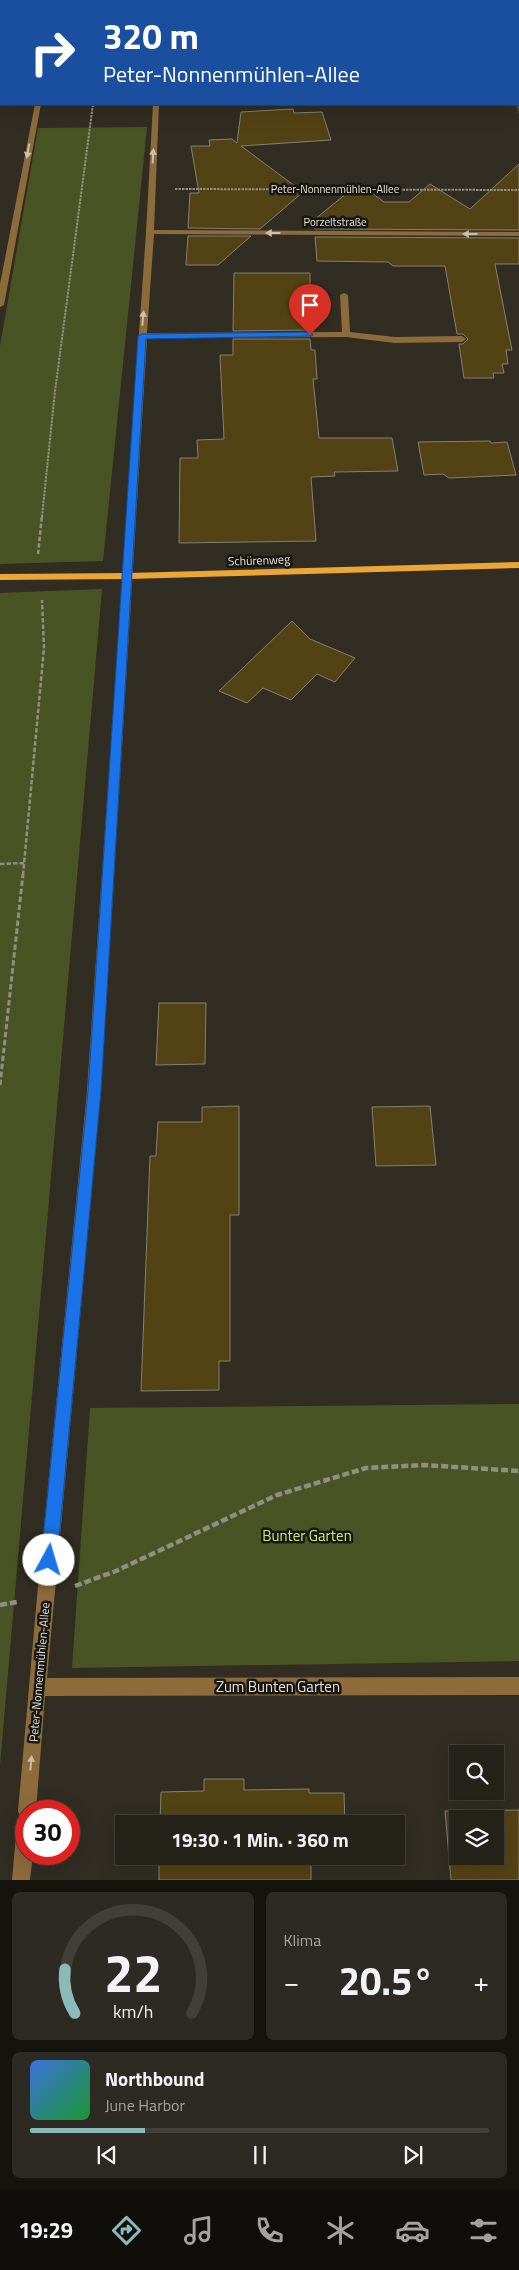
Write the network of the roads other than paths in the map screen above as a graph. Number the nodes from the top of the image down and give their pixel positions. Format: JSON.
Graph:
{"nodes":[{"id":1,"x":38,"y":105,"type":"edge"},
{"id":2,"x":156,"y":105,"type":"edge"},
{"id":3,"x":150,"y":232,"type":"junction"},
{"id":4,"x":519,"y":234,"type":"edge"},
{"id":5,"x":344,"y":295,"type":"dead end"},
{"id":6,"x":0,"y":306,"type":"edge"},
{"id":7,"x":346,"y":334,"type":"junction"},
{"id":8,"x":142,"y":336,"type":"junction"},
{"id":9,"x":462,"y":339,"type":"dead end"},
{"id":10,"x":519,"y":565,"type":"edge"},
{"id":11,"x":128,"y":576,"type":"junction"},
{"id":12,"x":0,"y":578,"type":"edge"},
{"id":13,"x":519,"y":1686,"type":"edge"},
{"id":14,"x":38,"y":1687,"type":"junction"},
{"id":15,"x":28,"y":1800,"type":"edge"},
{"id":16,"x":23,"y":1865,"type":"edge"},
{"id":17,"x":22,"y":1880,"type":"edge"}],
"edges":[{"from":1,"to":6,"type":"street","one_way":true},
{"from":3,"to":2,"type":"street","name":"Peter-Nonnenmühlen-Allee","one_way":true},
{"from":4,"to":3,"type":"street","name":"Porzeltstraße","one_way":true},
{"from":8,"to":3,"type":"street","name":"Peter-Nonnenmühlen-Allee","one_way":true},
{"from":5,"to":7,"type":"street"},
{"from":7,"to":8,"type":"street"},
{"from":7,"to":9,"type":"street"},
{"from":8,"to":11,"type":"street","name":"Peter-Nonnenmühlen-Allee"},
{"from":10,"to":11,"type":"main road","name":"Schürenweg"},
{"from":11,"to":12,"type":"main road","name":"Schürenweg"},
{"from":11,"to":14,"type":"street","name":"Peter-Nonnenmühlen-Allee"},
{"from":13,"to":14,"type":"street","name":"Zum Bunten Garten"},
{"from":15,"to":14,"type":"street","name":"Peter-Nonnenmühlen-Allee","one_way":true},
{"from":16,"to":17,"type":"street"}]}
